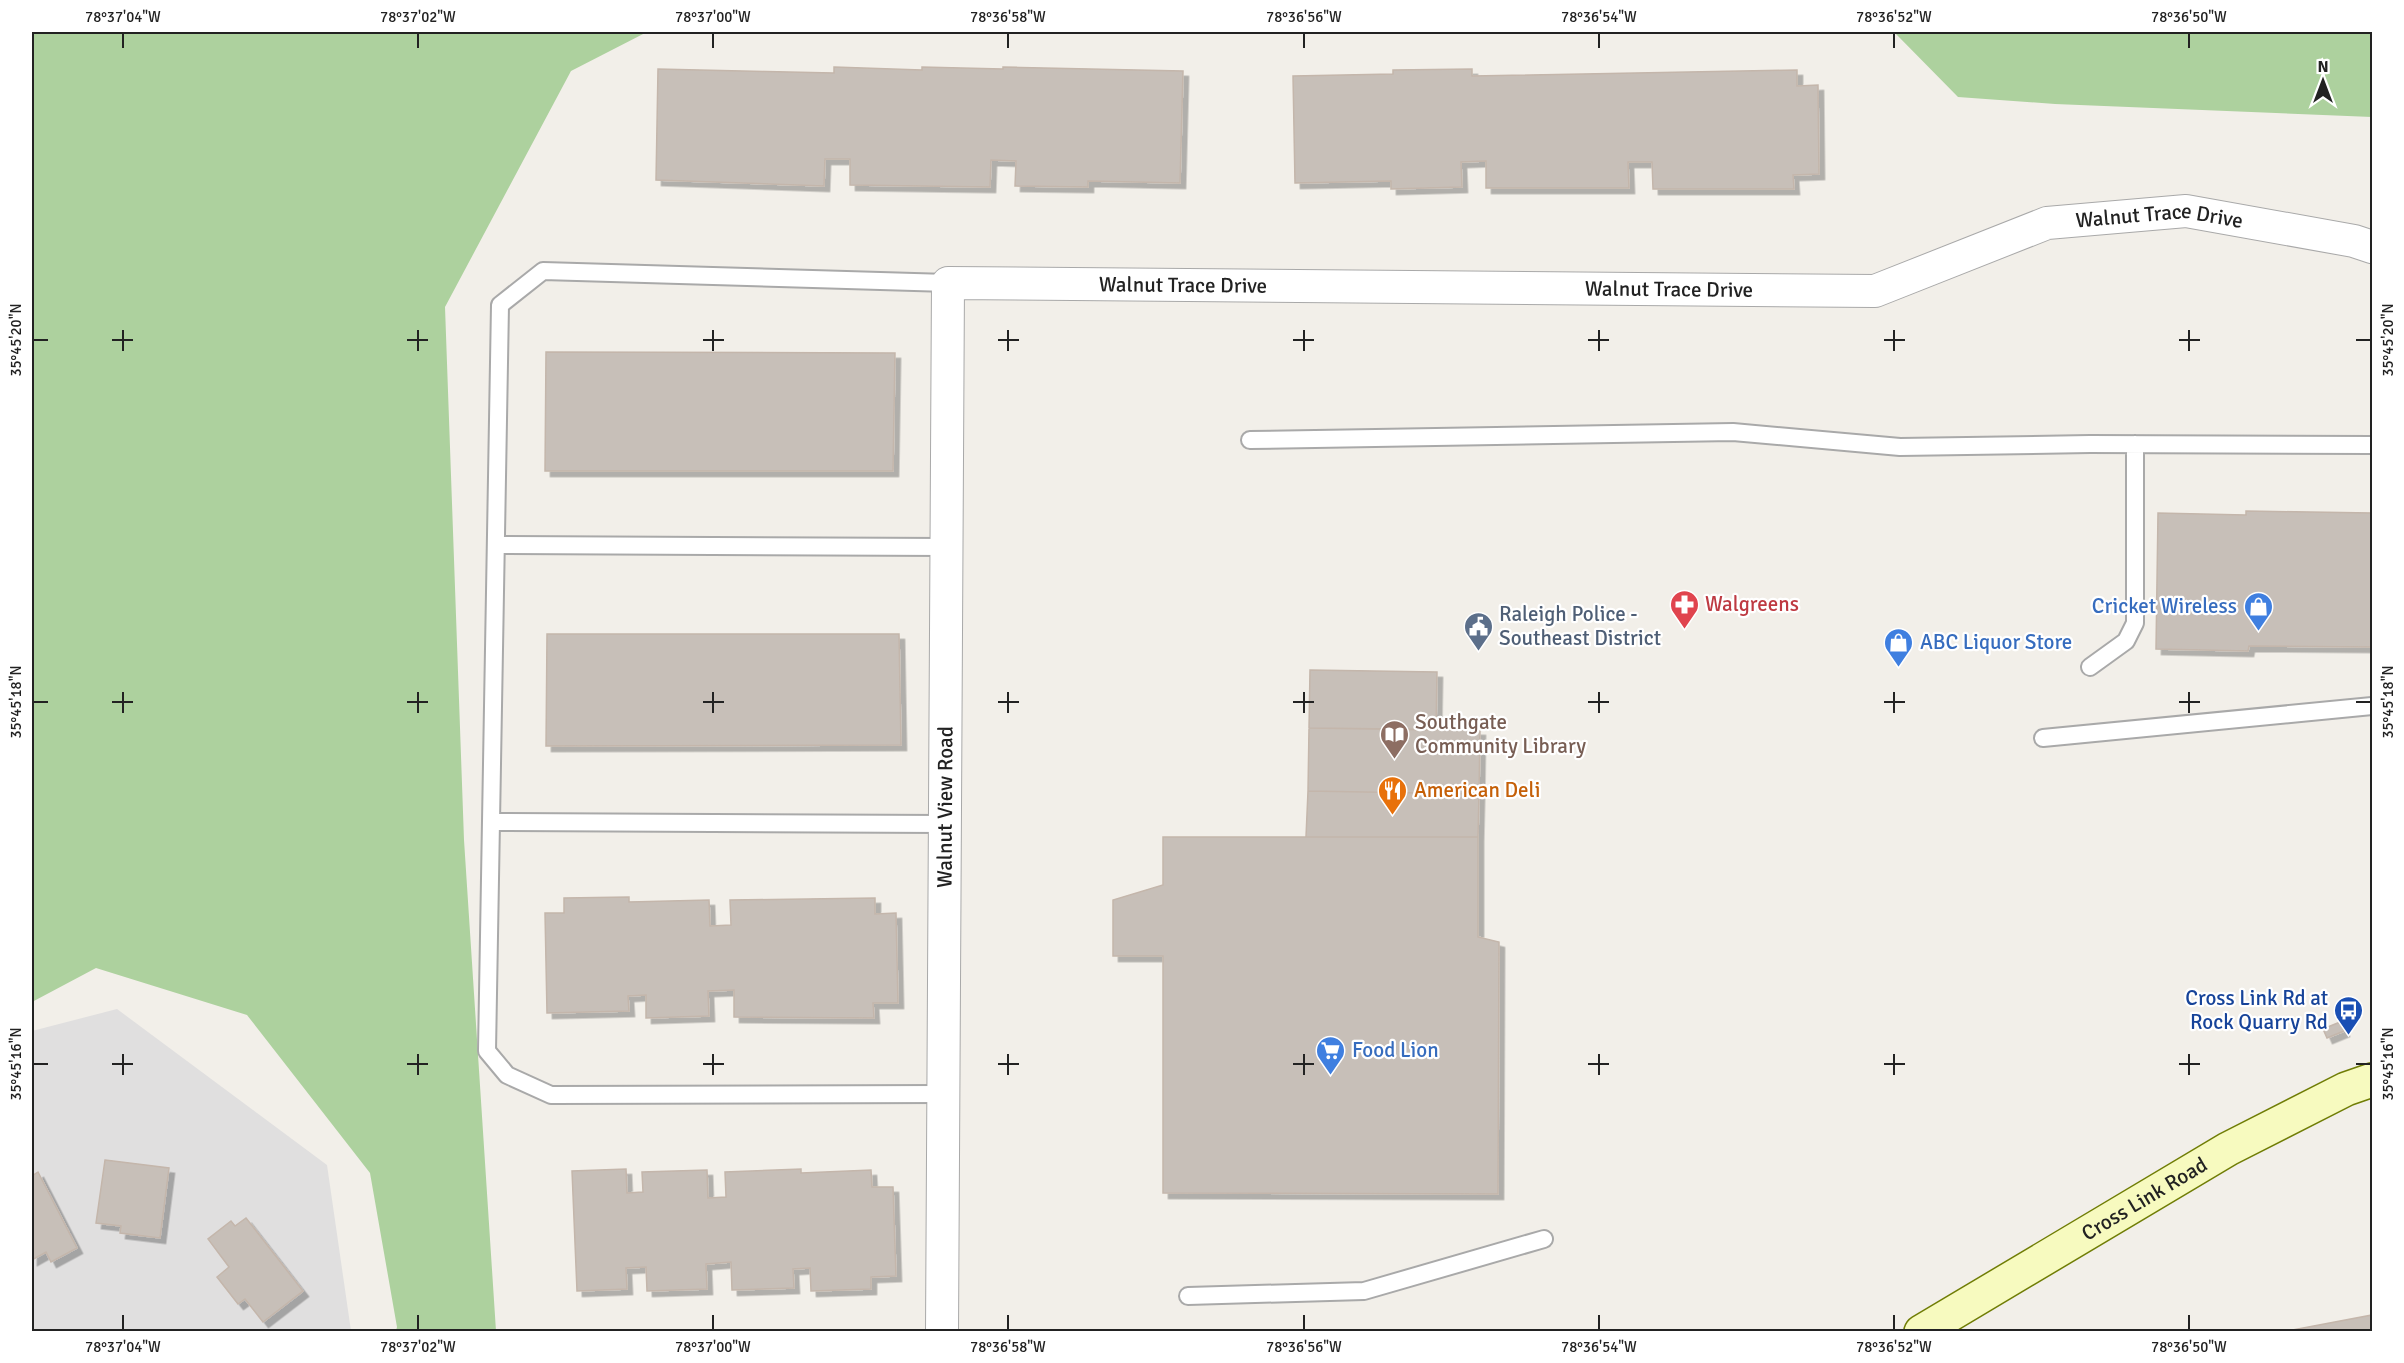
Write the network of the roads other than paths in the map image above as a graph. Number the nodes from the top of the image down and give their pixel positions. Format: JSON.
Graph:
{"nodes":[{"id":1,"x":2373,"y":247,"type":"edge"},
{"id":2,"x":948,"y":283,"type":"junction"},
{"id":3,"x":1250,"y":440,"type":"dead end"},
{"id":4,"x":2135,"y":444,"type":"junction"},
{"id":5,"x":2373,"y":445,"type":"edge"},
{"id":6,"x":496,"y":545,"type":"junction"},
{"id":7,"x":947,"y":547,"type":"junction"},
{"id":8,"x":2090,"y":667,"type":"dead end"},
{"id":9,"x":2373,"y":706,"type":"edge"},
{"id":10,"x":2043,"y":738,"type":"dead end"},
{"id":11,"x":491,"y":822,"type":"junction"},
{"id":12,"x":945,"y":824,"type":"junction"},
{"id":13,"x":2373,"y":1080,"type":"edge"},
{"id":14,"x":943,"y":1094,"type":"junction"},
{"id":15,"x":1544,"y":1239,"type":"dead end"},
{"id":16,"x":1188,"y":1296,"type":"dead end"},
{"id":17,"x":942,"y":1332,"type":"edge"},
{"id":18,"x":1921,"y":1332,"type":"edge"}],
"edges":[{"from":1,"to":2,"type":"street","name":"Walnut Trace Drive"},
{"from":2,"to":6,"type":"lane"},
{"from":2,"to":7,"type":"street","name":"Walnut View Road"},
{"from":3,"to":4,"type":"lane"},
{"from":4,"to":5,"type":"lane"},
{"from":4,"to":8,"type":"lane"},
{"from":6,"to":7,"type":"lane"},
{"from":6,"to":11,"type":"lane"},
{"from":7,"to":12,"type":"street","name":"Walnut View Road"},
{"from":9,"to":10,"type":"lane"},
{"from":11,"to":12,"type":"lane"},
{"from":11,"to":14,"type":"lane"},
{"from":12,"to":14,"type":"street","name":"Walnut View Road"},
{"from":13,"to":18,"type":"street","name":"Cross Link Road"},
{"from":14,"to":17,"type":"street","name":"Walnut View Road"},
{"from":15,"to":16,"type":"lane"}]}
